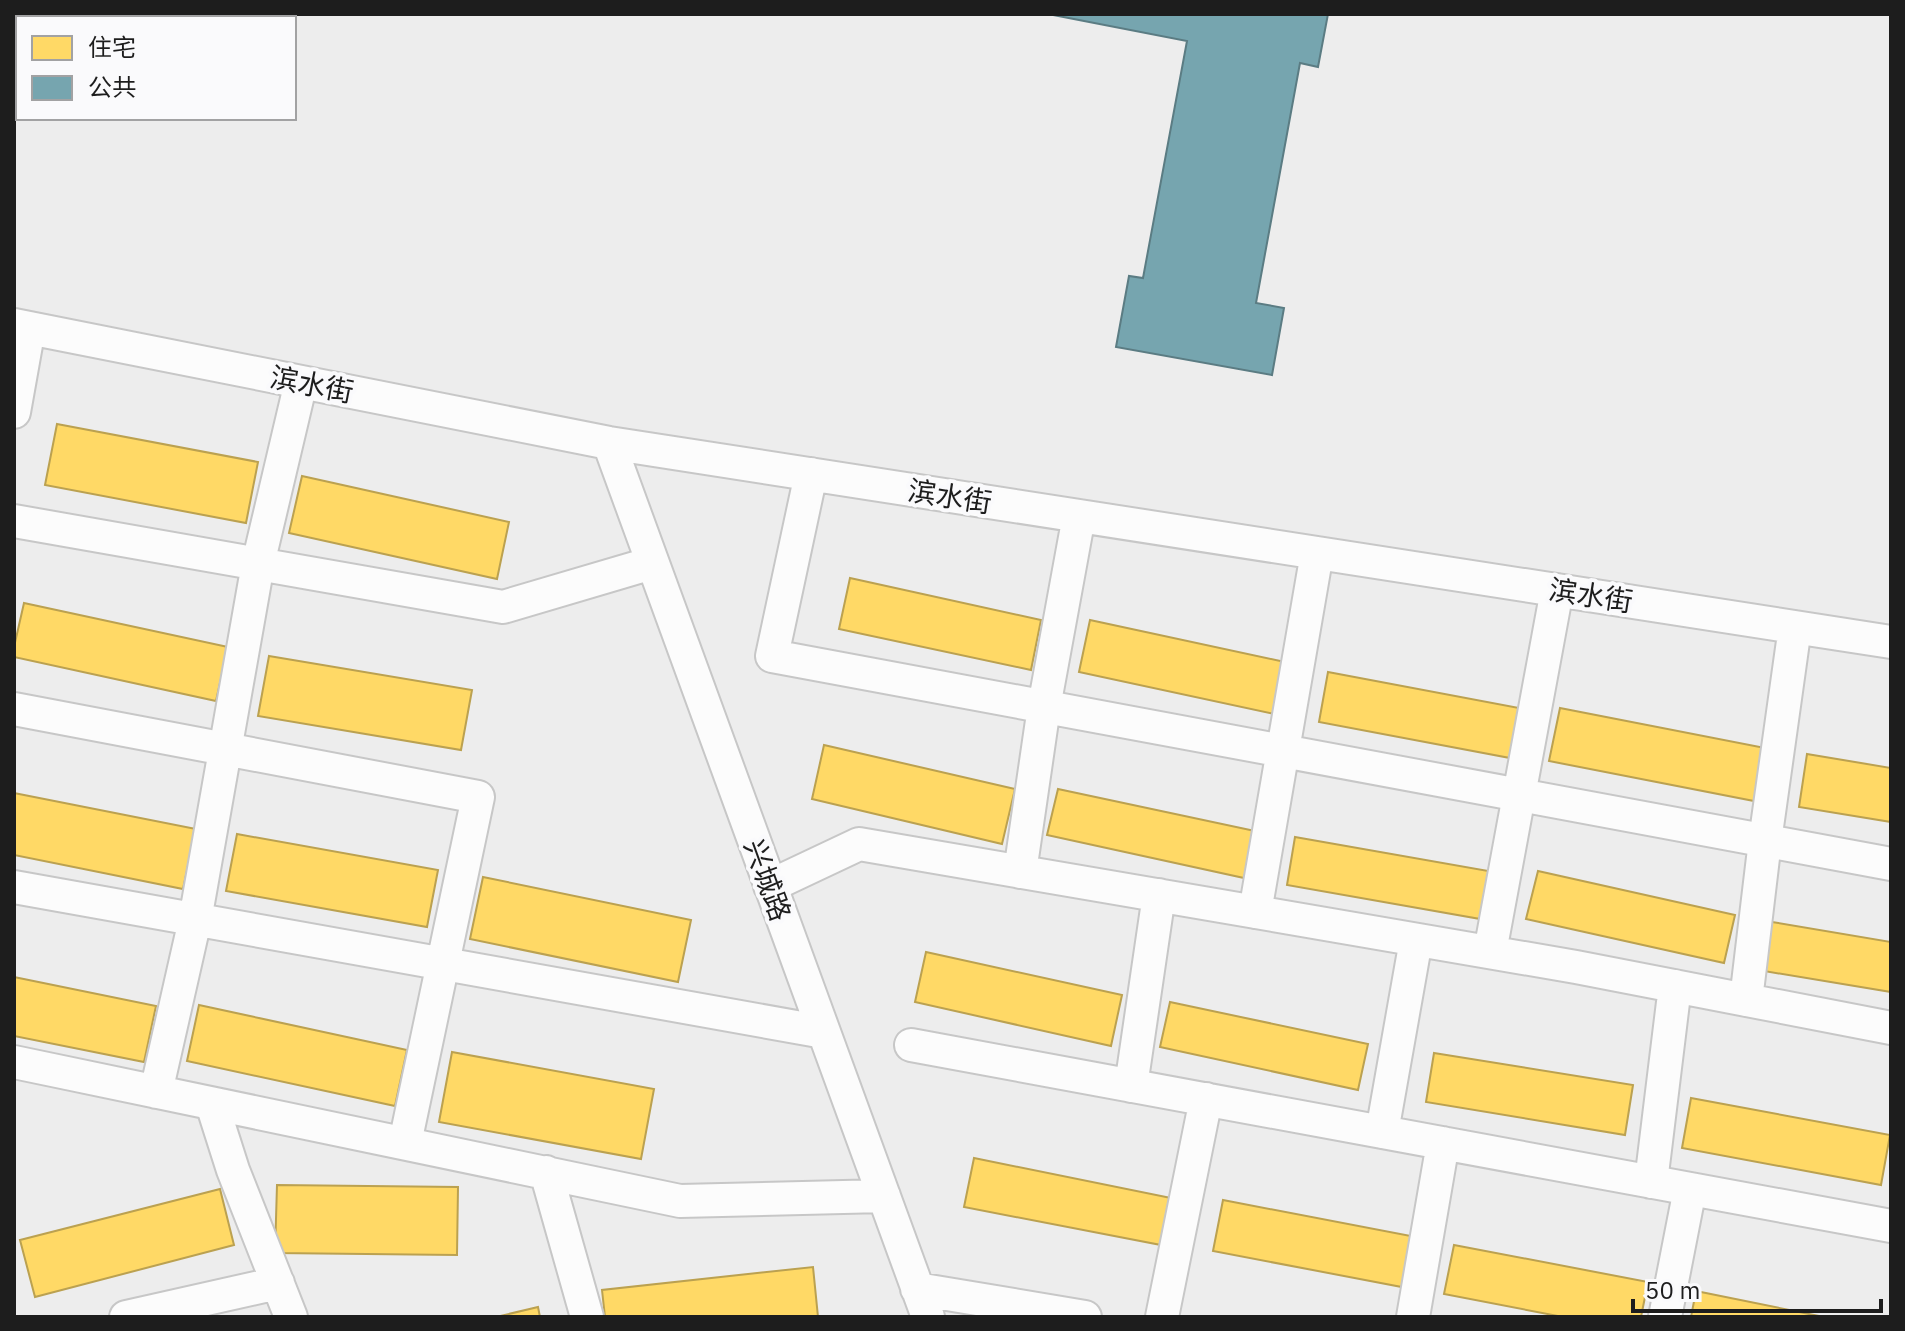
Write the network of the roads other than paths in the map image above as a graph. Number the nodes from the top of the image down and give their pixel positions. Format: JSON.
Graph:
{"nodes":[{"id":1,"x":22,"y":327,"type":"edge"},
{"id":2,"x":301,"y":382,"type":"junction"},
{"id":3,"x":14,"y":412,"type":"edge"},
{"id":4,"x":609,"y":443,"type":"junction"},
{"id":5,"x":811,"y":474,"type":"junction"},
{"id":6,"x":1079,"y":516,"type":"junction"},
{"id":7,"x":14,"y":521,"type":"edge"},
{"id":8,"x":1317,"y":553,"type":"junction"},
{"id":9,"x":652,"y":563,"type":"junction"},
{"id":10,"x":258,"y":564,"type":"junction"},
{"id":11,"x":1557,"y":590,"type":"junction"},
{"id":12,"x":1795,"y":627,"type":"junction"},
{"id":13,"x":1891,"y":642,"type":"edge"},
{"id":14,"x":1044,"y":707,"type":"junction"},
{"id":15,"x":14,"y":709,"type":"edge"},
{"id":16,"x":226,"y":750,"type":"junction"},
{"id":17,"x":1284,"y":752,"type":"junction"},
{"id":18,"x":1520,"y":796,"type":"junction"},
{"id":19,"x":1765,"y":841,"type":"junction"},
{"id":20,"x":1891,"y":864,"type":"edge"},
{"id":21,"x":1020,"y":872,"type":"junction"},
{"id":22,"x":770,"y":886,"type":"junction"},
{"id":23,"x":14,"y":887,"type":"edge"},
{"id":24,"x":1159,"y":895,"type":"junction"},
{"id":25,"x":1255,"y":912,"type":"junction"},
{"id":26,"x":195,"y":920,"type":"junction"},
{"id":27,"x":1416,"y":940,"type":"junction"},
{"id":28,"x":1490,"y":952,"type":"junction"},
{"id":29,"x":442,"y":964,"type":"junction"},
{"id":30,"x":1675,"y":986,"type":"junction"},
{"id":31,"x":1746,"y":1000,"type":"junction"},
{"id":32,"x":1891,"y":1028,"type":"edge"},
{"id":33,"x":824,"y":1032,"type":"junction"},
{"id":34,"x":911,"y":1045,"type":"dead end"},
{"id":35,"x":14,"y":1062,"type":"edge"},
{"id":36,"x":1131,"y":1086,"type":"junction"},
{"id":37,"x":156,"y":1092,"type":"junction"},
{"id":38,"x":1206,"y":1099,"type":"junction"},
{"id":39,"x":212,"y":1104,"type":"junction"},
{"id":40,"x":1382,"y":1132,"type":"junction"},
{"id":41,"x":405,"y":1143,"type":"junction"},
{"id":42,"x":1443,"y":1143,"type":"junction"},
{"id":43,"x":546,"y":1172,"type":"junction"},
{"id":44,"x":1651,"y":1182,"type":"junction"},
{"id":45,"x":1690,"y":1189,"type":"junction"},
{"id":46,"x":884,"y":1196,"type":"junction"},
{"id":47,"x":1891,"y":1226,"type":"edge"},
{"id":48,"x":278,"y":1283,"type":"junction"},
{"id":49,"x":922,"y":1303,"type":"edge"},
{"id":50,"x":126,"y":1317,"type":"edge"},
{"id":51,"x":291,"y":1317,"type":"edge"},
{"id":52,"x":587,"y":1317,"type":"edge"},
{"id":53,"x":1085,"y":1317,"type":"edge"},
{"id":54,"x":1162,"y":1317,"type":"edge"},
{"id":55,"x":1413,"y":1317,"type":"edge"},
{"id":56,"x":1665,"y":1317,"type":"edge"}],
"edges":[{"from":1,"to":2,"type":"street","name":"滨水街"},
{"from":1,"to":3,"type":"street"},
{"from":2,"to":4,"type":"street","name":"滨水街"},
{"from":2,"to":10,"type":"street"},
{"from":4,"to":5,"type":"street","name":"滨水街"},
{"from":4,"to":9,"type":"street","name":"兴城路"},
{"from":5,"to":6,"type":"street","name":"滨水街"},
{"from":5,"to":14,"type":"street"},
{"from":6,"to":8,"type":"street","name":"滨水街"},
{"from":6,"to":14,"type":"street"},
{"from":7,"to":10,"type":"street"},
{"from":8,"to":11,"type":"street","name":"滨水街"},
{"from":8,"to":17,"type":"street"},
{"from":9,"to":10,"type":"street"},
{"from":9,"to":22,"type":"street","name":"兴城路"},
{"from":10,"to":16,"type":"street"},
{"from":11,"to":12,"type":"street","name":"滨水街"},
{"from":11,"to":18,"type":"street"},
{"from":12,"to":13,"type":"street","name":"滨水街"},
{"from":12,"to":19,"type":"street"},
{"from":14,"to":17,"type":"street"},
{"from":14,"to":21,"type":"street"},
{"from":15,"to":16,"type":"street"},
{"from":16,"to":26,"type":"street"},
{"from":16,"to":29,"type":"street"},
{"from":17,"to":18,"type":"street"},
{"from":17,"to":25,"type":"street"},
{"from":18,"to":19,"type":"street"},
{"from":18,"to":28,"type":"street"},
{"from":19,"to":20,"type":"street"},
{"from":19,"to":31,"type":"street"},
{"from":21,"to":22,"type":"street"},
{"from":21,"to":24,"type":"street"},
{"from":22,"to":33,"type":"street","name":"兴城路"},
{"from":23,"to":26,"type":"street"},
{"from":24,"to":25,"type":"street"},
{"from":24,"to":36,"type":"street"},
{"from":25,"to":27,"type":"street"},
{"from":26,"to":29,"type":"street"},
{"from":26,"to":37,"type":"street"},
{"from":27,"to":28,"type":"street"},
{"from":27,"to":40,"type":"street"},
{"from":28,"to":30,"type":"street"},
{"from":29,"to":33,"type":"street"},
{"from":29,"to":41,"type":"street"},
{"from":30,"to":31,"type":"street"},
{"from":30,"to":44,"type":"street"},
{"from":31,"to":32,"type":"street"},
{"from":33,"to":46,"type":"street","name":"兴城路"},
{"from":34,"to":36,"type":"street"},
{"from":35,"to":37,"type":"street"},
{"from":36,"to":38,"type":"street"},
{"from":37,"to":39,"type":"street"},
{"from":38,"to":40,"type":"street"},
{"from":38,"to":54,"type":"street"},
{"from":39,"to":41,"type":"street"},
{"from":39,"to":48,"type":"street"},
{"from":40,"to":42,"type":"street"},
{"from":41,"to":43,"type":"street"},
{"from":42,"to":44,"type":"street"},
{"from":42,"to":55,"type":"street"},
{"from":43,"to":46,"type":"street"},
{"from":43,"to":52,"type":"street"},
{"from":44,"to":45,"type":"street"},
{"from":45,"to":47,"type":"street"},
{"from":45,"to":56,"type":"street"},
{"from":46,"to":49,"type":"street","name":"兴城路"},
{"from":48,"to":50,"type":"street"},
{"from":48,"to":51,"type":"street"},
{"from":49,"to":53,"type":"street"}]}
